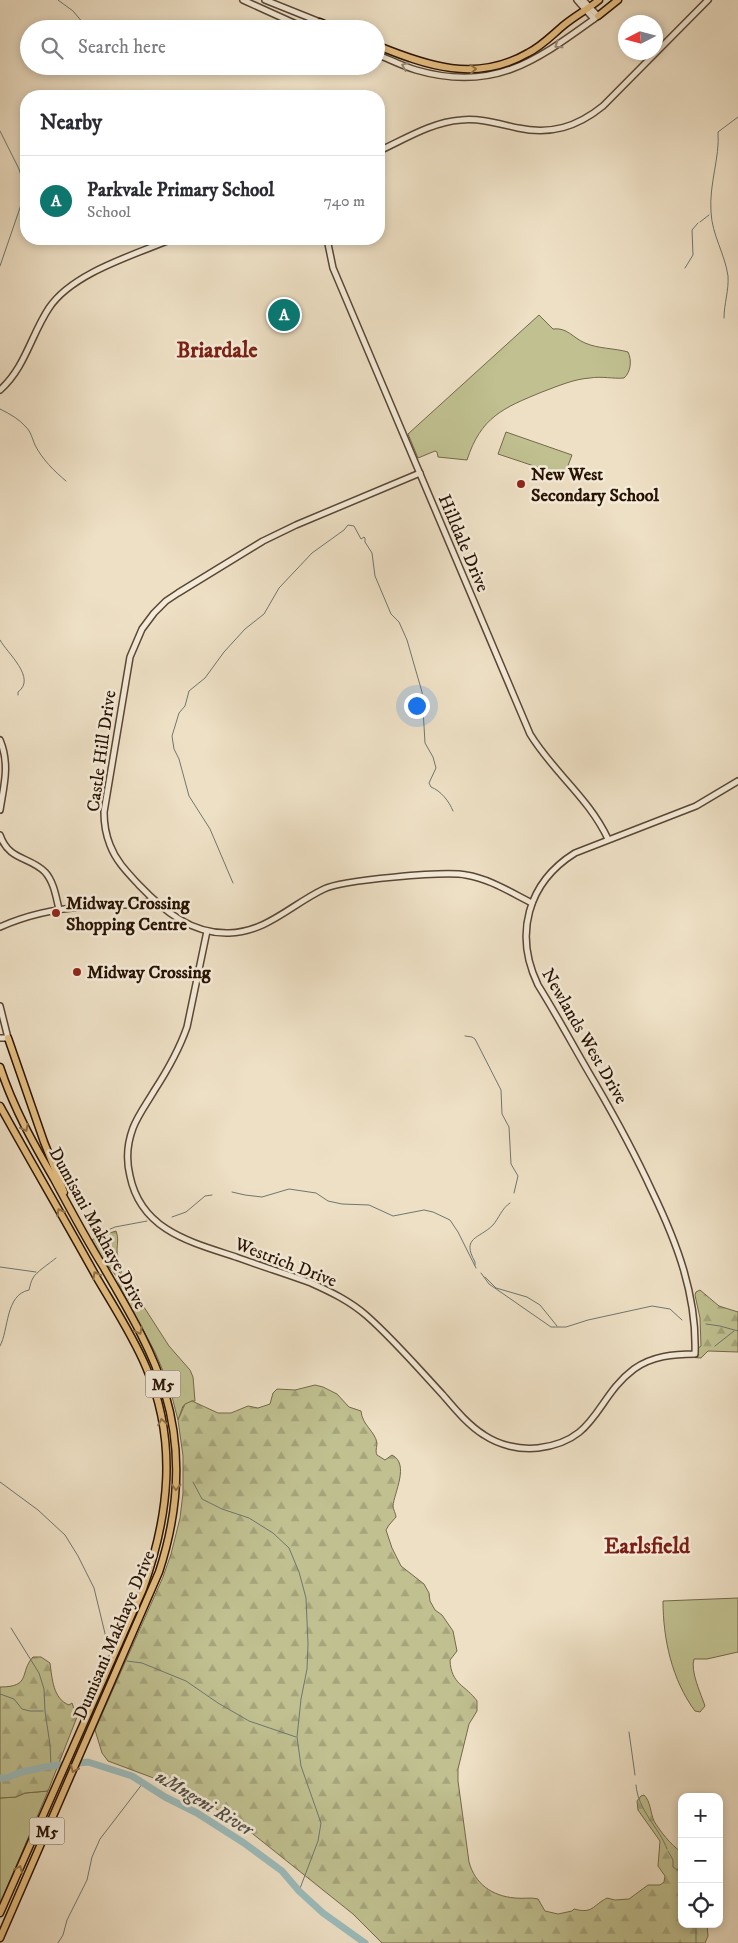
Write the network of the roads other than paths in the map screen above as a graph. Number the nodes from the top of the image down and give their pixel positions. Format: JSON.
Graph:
{"nodes":[{"id":1,"x":243,"y":0,"type":"edge"},
{"id":2,"x":265,"y":0,"type":"edge"},
{"id":3,"x":577,"y":0,"type":"edge"},
{"id":4,"x":584,"y":0,"type":"edge"},
{"id":5,"x":599,"y":0,"type":"edge"},
{"id":6,"x":618,"y":0,"type":"edge"},
{"id":7,"x":708,"y":0,"type":"edge"},
{"id":8,"x":588,"y":9,"type":"junction"},
{"id":9,"x":596,"y":18,"type":"junction"},
{"id":10,"x":287,"y":20,"type":"edge"},
{"id":11,"x":315,"y":20,"type":"edge"},
{"id":12,"x":385,"y":49,"type":"edge"},
{"id":13,"x":385,"y":58,"type":"edge"},
{"id":14,"x":385,"y":148,"type":"edge"},
{"id":15,"x":158,"y":245,"type":"edge"},
{"id":16,"x":328,"y":245,"type":"edge"},
{"id":17,"x":0,"y":390,"type":"edge"},
{"id":18,"x":420,"y":473,"type":"junction"},
{"id":19,"x":0,"y":740,"type":"edge"},
{"id":20,"x":738,"y":782,"type":"edge"},
{"id":21,"x":0,"y":810,"type":"edge"},
{"id":22,"x":0,"y":835,"type":"edge"},
{"id":23,"x":608,"y":839,"type":"junction"},
{"id":24,"x":153,"y":900,"type":"junction"},
{"id":25,"x":532,"y":903,"type":"junction"},
{"id":26,"x":59,"y":909,"type":"junction"},
{"id":27,"x":0,"y":927,"type":"edge"},
{"id":28,"x":207,"y":931,"type":"junction"},
{"id":29,"x":0,"y":1006,"type":"edge"},
{"id":30,"x":3,"y":1030,"type":"edge"},
{"id":31,"x":0,"y":1038,"type":"edge"},
{"id":32,"x":8,"y":1038,"type":"junction"},
{"id":33,"x":0,"y":1067,"type":"edge"},
{"id":34,"x":0,"y":1106,"type":"edge"},
{"id":35,"x":76,"y":1220,"type":"junction"},
{"id":36,"x":695,"y":1354,"type":"joint"},
{"id":37,"x":0,"y":1913,"type":"edge"},
{"id":38,"x":0,"y":1938,"type":"edge"}],
"edges":[{"from":1,"to":10,"type":"street"},
{"from":2,"to":11,"type":"street"},
{"from":3,"to":8,"type":"street"},
{"from":4,"to":8,"type":"street"},
{"from":5,"to":8,"type":"main road"},
{"from":6,"to":9,"type":"main road"},
{"from":7,"to":14,"type":"street"},
{"from":8,"to":9,"type":"street"},
{"from":12,"to":8,"type":"main road","one_way":true},
{"from":9,"to":13,"type":"street","one_way":true},
{"from":15,"to":17,"type":"street"},
{"from":16,"to":18,"type":"street","name":"Hilldale Drive"},
{"from":18,"to":23,"type":"street","name":"Hilldale Drive"},
{"from":18,"to":24,"type":"street","name":"Castle Hill Drive"},
{"from":19,"to":21,"type":"street"},
{"from":20,"to":23,"type":"street","name":"Newlands West Drive"},
{"from":22,"to":26,"type":"street"},
{"from":23,"to":25,"type":"street","name":"Newlands West Drive"},
{"from":24,"to":26,"type":"street"},
{"from":24,"to":28,"type":"street","name":"Castle Hill Drive"},
{"from":25,"to":28,"type":"street","name":"Castle Hill Drive"},
{"from":25,"to":36,"type":"street","name":"Newlands West Drive"},
{"from":26,"to":27,"type":"street"},
{"from":28,"to":36,"type":"street","name":"Westrich Drive"},
{"from":29,"to":30,"type":"street"},
{"from":30,"to":32,"type":"street"},
{"from":31,"to":32,"type":"street"},
{"from":32,"to":35,"type":"main road"},
{"from":33,"to":35,"type":"main road","name":"Dumisani Makhaye Drive","number":"M5","one_way":true},
{"from":37,"to":34,"type":"main road","name":"Dumisani Makhaye Drive","number":"M5","one_way":true},
{"from":35,"to":38,"type":"main road","name":"Dumisani Makhaye Drive","number":"M5","one_way":true}]}
